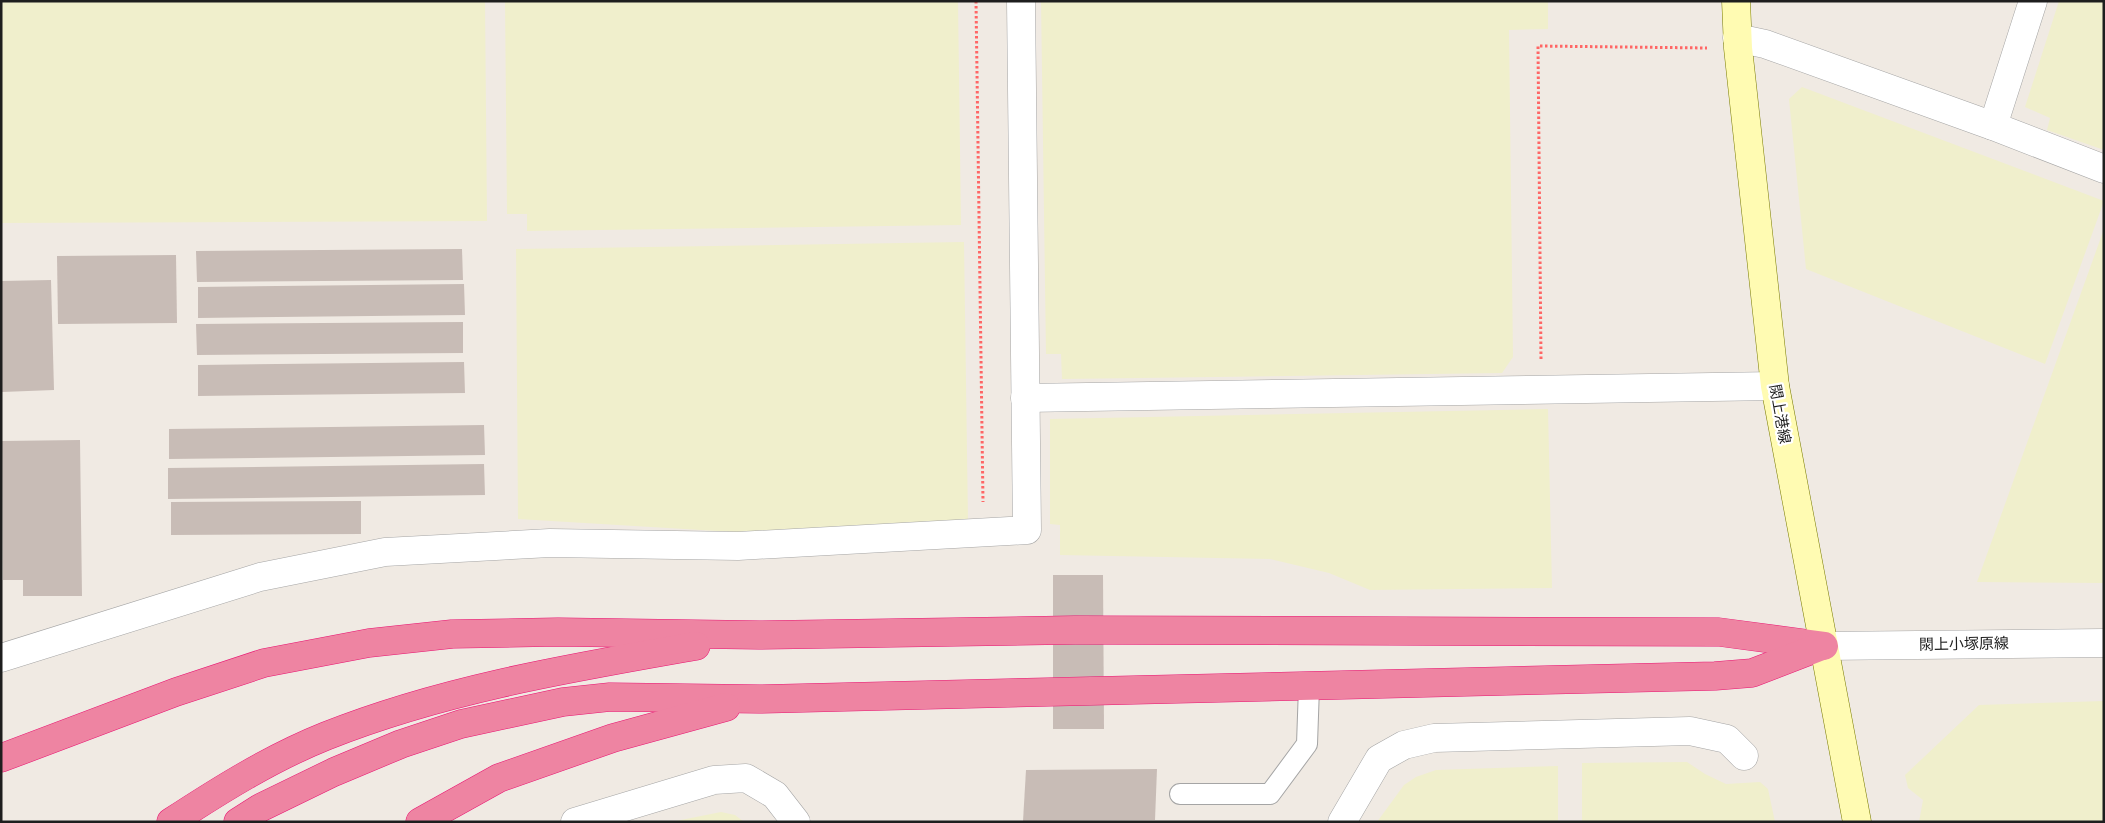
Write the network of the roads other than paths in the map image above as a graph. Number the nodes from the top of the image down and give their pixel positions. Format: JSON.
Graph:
{"nodes":[{"id":1,"x":1022,"y":1,"type":"edge"},
{"id":2,"x":1736,"y":1,"type":"edge"},
{"id":3,"x":2032,"y":1,"type":"edge"},
{"id":4,"x":1738,"y":43,"type":"junction"},
{"id":5,"x":1993,"y":126,"type":"junction"},
{"id":6,"x":2104,"y":169,"type":"edge"},
{"id":7,"x":1775,"y":386,"type":"junction"},
{"id":8,"x":1025,"y":398,"type":"junction"},
{"id":9,"x":759,"y":635,"type":"junction"},
{"id":10,"x":2104,"y":643,"type":"edge"},
{"id":11,"x":1824,"y":646,"type":"junction"},
{"id":12,"x":1,"y":658,"type":"edge"},
{"id":13,"x":1309,"y":687,"type":"junction"},
{"id":14,"x":759,"y":698,"type":"junction"},
{"id":15,"x":1744,"y":756,"type":"dead end"},
{"id":16,"x":1,"y":758,"type":"edge"},
{"id":17,"x":1180,"y":794,"type":"dead end"},
{"id":18,"x":171,"y":822,"type":"edge"},
{"id":19,"x":238,"y":822,"type":"edge"},
{"id":20,"x":420,"y":822,"type":"edge"},
{"id":21,"x":575,"y":822,"type":"edge"},
{"id":22,"x":796,"y":822,"type":"edge"},
{"id":23,"x":1342,"y":822,"type":"edge"},
{"id":24,"x":1857,"y":822,"type":"edge"}],
"edges":[{"from":1,"to":8,"type":"street"},
{"from":2,"to":4,"type":"main road","name":"閖上港線"},
{"from":3,"to":5,"type":"street"},
{"from":4,"to":5,"type":"street"},
{"from":4,"to":7,"type":"main road","name":"閖上港線"},
{"from":5,"to":6,"type":"street"},
{"from":7,"to":8,"type":"street"},
{"from":7,"to":11,"type":"main road","name":"閖上港線"},
{"from":8,"to":12,"type":"street"},
{"from":9,"to":11,"type":"highway"},
{"from":9,"to":16,"type":"highway"},
{"from":9,"to":18,"type":"highway"},
{"from":10,"to":11,"type":"street","name":"閖上小塚原線"},
{"from":11,"to":13,"type":"highway"},
{"from":11,"to":24,"type":"main road","name":"閖上港線"},
{"from":13,"to":14,"type":"highway"},
{"from":13,"to":17,"type":"lane"},
{"from":14,"to":19,"type":"highway"},
{"from":14,"to":20,"type":"highway"},
{"from":15,"to":23,"type":"street"},
{"from":21,"to":22,"type":"street"}]}
